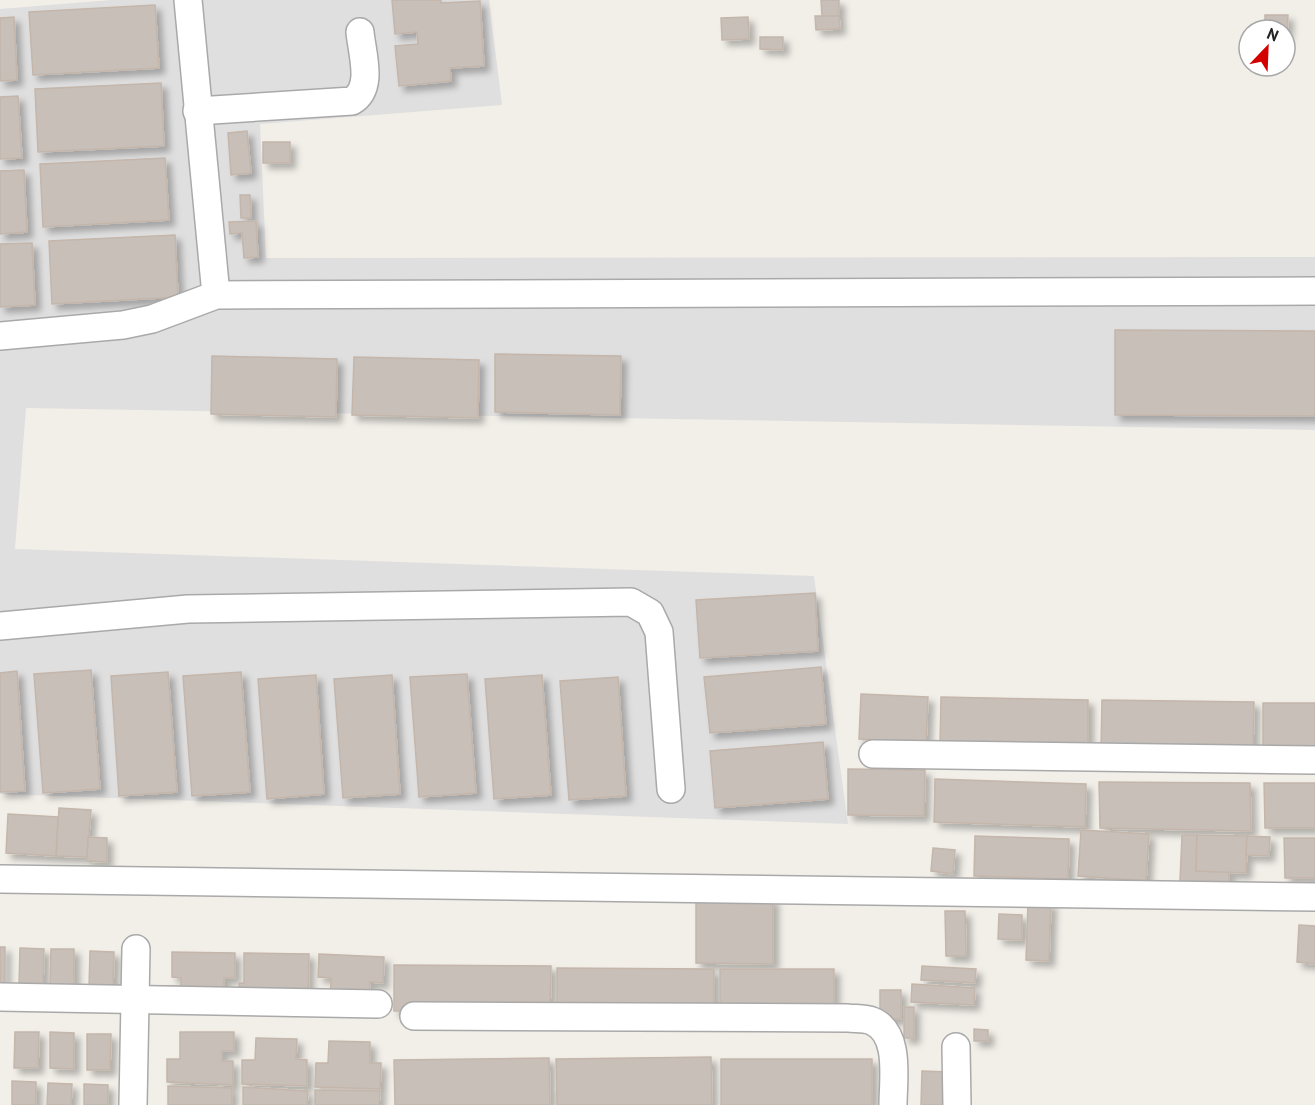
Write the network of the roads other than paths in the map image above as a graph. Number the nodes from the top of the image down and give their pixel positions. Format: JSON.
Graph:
{"nodes":[{"id":1,"x":188,"y":0,"type":"edge"},
{"id":2,"x":360,"y":32,"type":"dead end"},
{"id":3,"x":197,"y":111,"type":"junction"},
{"id":4,"x":1315,"y":291,"type":"edge"},
{"id":5,"x":216,"y":295,"type":"junction"},
{"id":6,"x":0,"y":336,"type":"edge"},
{"id":7,"x":0,"y":626,"type":"edge"},
{"id":8,"x":873,"y":754,"type":"dead end"},
{"id":9,"x":1315,"y":760,"type":"edge"},
{"id":10,"x":671,"y":789,"type":"dead end"},
{"id":11,"x":0,"y":879,"type":"edge"},
{"id":12,"x":1315,"y":897,"type":"edge"},
{"id":13,"x":136,"y":949,"type":"dead end"},
{"id":14,"x":0,"y":997,"type":"edge"},
{"id":15,"x":135,"y":1001,"type":"junction"},
{"id":16,"x":378,"y":1004,"type":"dead end"},
{"id":17,"x":414,"y":1016,"type":"dead end"},
{"id":18,"x":956,"y":1047,"type":"dead end"},
{"id":19,"x":133,"y":1105,"type":"edge"},
{"id":20,"x":893,"y":1105,"type":"edge"},
{"id":21,"x":957,"y":1105,"type":"edge"}],
"edges":[{"from":1,"to":3,"type":"street"},
{"from":2,"to":3,"type":"street"},
{"from":3,"to":5,"type":"street"},
{"from":4,"to":5,"type":"street"},
{"from":5,"to":6,"type":"street"},
{"from":7,"to":10,"type":"street"},
{"from":8,"to":9,"type":"street"},
{"from":11,"to":12,"type":"street"},
{"from":13,"to":15,"type":"street"},
{"from":14,"to":15,"type":"street"},
{"from":15,"to":16,"type":"street"},
{"from":15,"to":19,"type":"street"},
{"from":17,"to":20,"type":"street"},
{"from":18,"to":21,"type":"street"}]}
